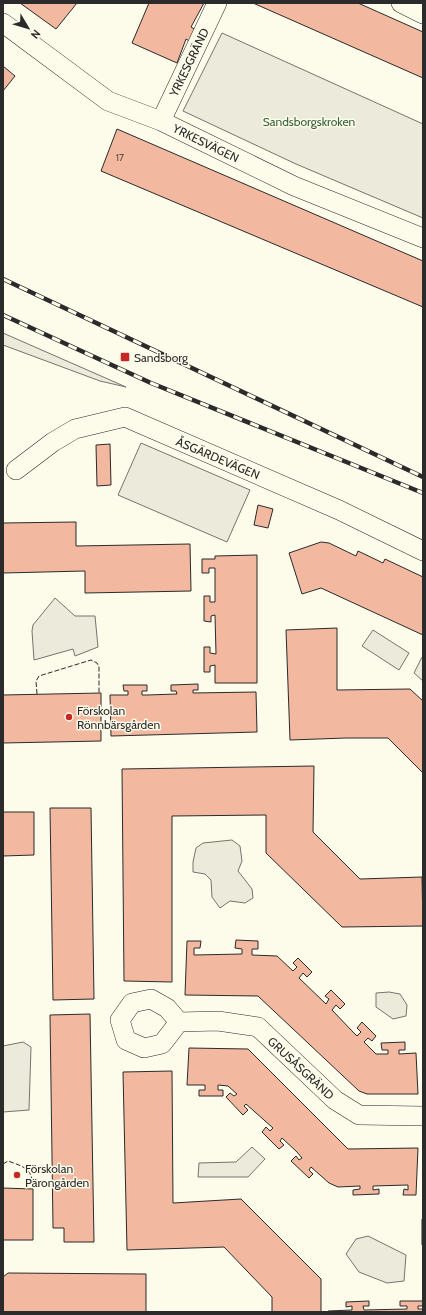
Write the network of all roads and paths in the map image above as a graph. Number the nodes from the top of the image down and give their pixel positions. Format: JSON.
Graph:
{"nodes":[{"id":1,"x":218,"y":3,"type":"edge"},
{"id":2,"x":401,"y":3,"type":"edge"},
{"id":3,"x":423,"y":14,"type":"edge"},
{"id":4,"x":3,"y":23,"type":"edge"},
{"id":5,"x":161,"y":121,"type":"junction"},
{"id":6,"x":423,"y":238,"type":"edge"},
{"id":7,"x":16,"y":470,"type":"dead end"},
{"id":8,"x":423,"y":551,"type":"edge"},
{"id":9,"x":179,"y":1022,"type":"dead end"},
{"id":10,"x":423,"y":1116,"type":"edge"}],
"edges":[{"from":1,"to":5,"type":"street","name":"YRKESGRÄND"},
{"from":2,"to":3,"type":"street"},
{"from":4,"to":5,"type":"street","name":"YRKESVÄGEN"},
{"from":5,"to":6,"type":"street","name":"YRKESVÄGEN"},
{"from":7,"to":8,"type":"street","name":"ÅSGÄRDEVÄGEN"},
{"from":9,"to":10,"type":"street","name":"GRUSÅSGRÄND"}]}
